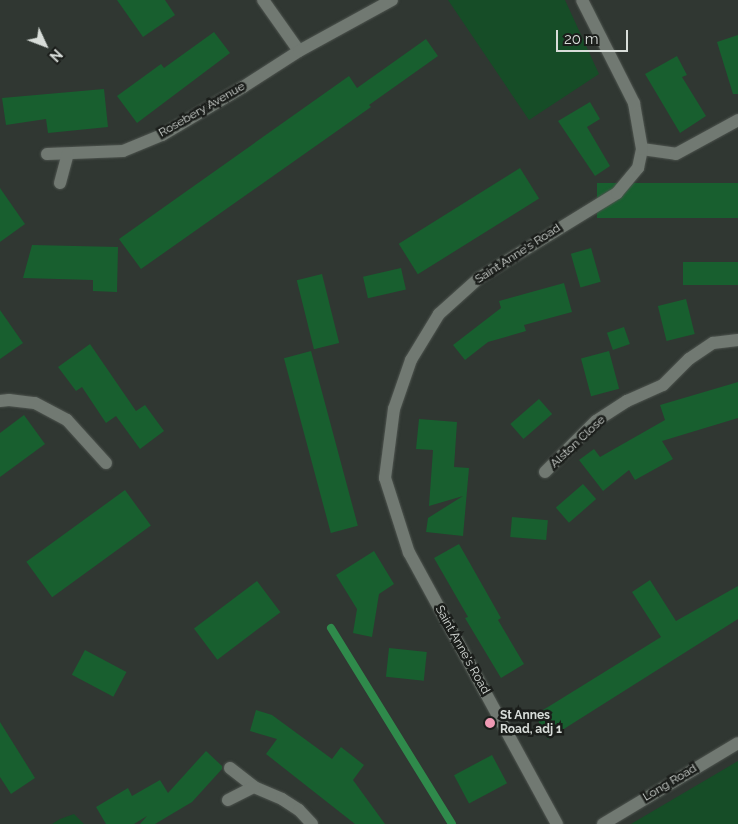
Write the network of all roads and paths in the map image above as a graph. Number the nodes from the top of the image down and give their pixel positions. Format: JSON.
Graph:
{"nodes":[{"id":1,"x":263,"y":0,"type":"edge"},
{"id":2,"x":392,"y":0,"type":"edge"},
{"id":3,"x":582,"y":0,"type":"edge"},
{"id":4,"x":299,"y":51,"type":"junction"},
{"id":5,"x":738,"y":120,"type":"edge"},
{"id":6,"x":642,"y":149,"type":"junction"},
{"id":7,"x":47,"y":154,"type":"dead end"},
{"id":8,"x":68,"y":154,"type":"junction"},
{"id":9,"x":60,"y":183,"type":"dead end"},
{"id":10,"x":738,"y":340,"type":"edge"},
{"id":11,"x":0,"y":401,"type":"edge"},
{"id":12,"x":106,"y":463,"type":"dead end"},
{"id":13,"x":545,"y":472,"type":"dead end"},
{"id":14,"x":738,"y":743,"type":"edge"},
{"id":15,"x":230,"y":768,"type":"dead end"},
{"id":16,"x":254,"y":787,"type":"junction"},
{"id":17,"x":228,"y":800,"type":"dead end"},
{"id":18,"x":312,"y":824,"type":"edge"},
{"id":19,"x":557,"y":824,"type":"edge"},
{"id":20,"x":603,"y":824,"type":"edge"}],
"edges":[{"from":1,"to":4,"type":"street"},
{"from":2,"to":4,"type":"street","name":"Rosebery Avenue"},
{"from":3,"to":6,"type":"street"},
{"from":4,"to":8,"type":"street","name":"Rosebery Avenue"},
{"from":5,"to":6,"type":"street"},
{"from":6,"to":19,"type":"street","name":"Saint Anne's Road"},
{"from":7,"to":8,"type":"street","name":"Rosebery Avenue"},
{"from":8,"to":9,"type":"street"},
{"from":10,"to":13,"type":"street","name":"Alston Close"},
{"from":11,"to":12,"type":"street"},
{"from":14,"to":20,"type":"street","name":"Long Road"},
{"from":15,"to":16,"type":"street"},
{"from":16,"to":17,"type":"street"},
{"from":16,"to":18,"type":"street"}]}
